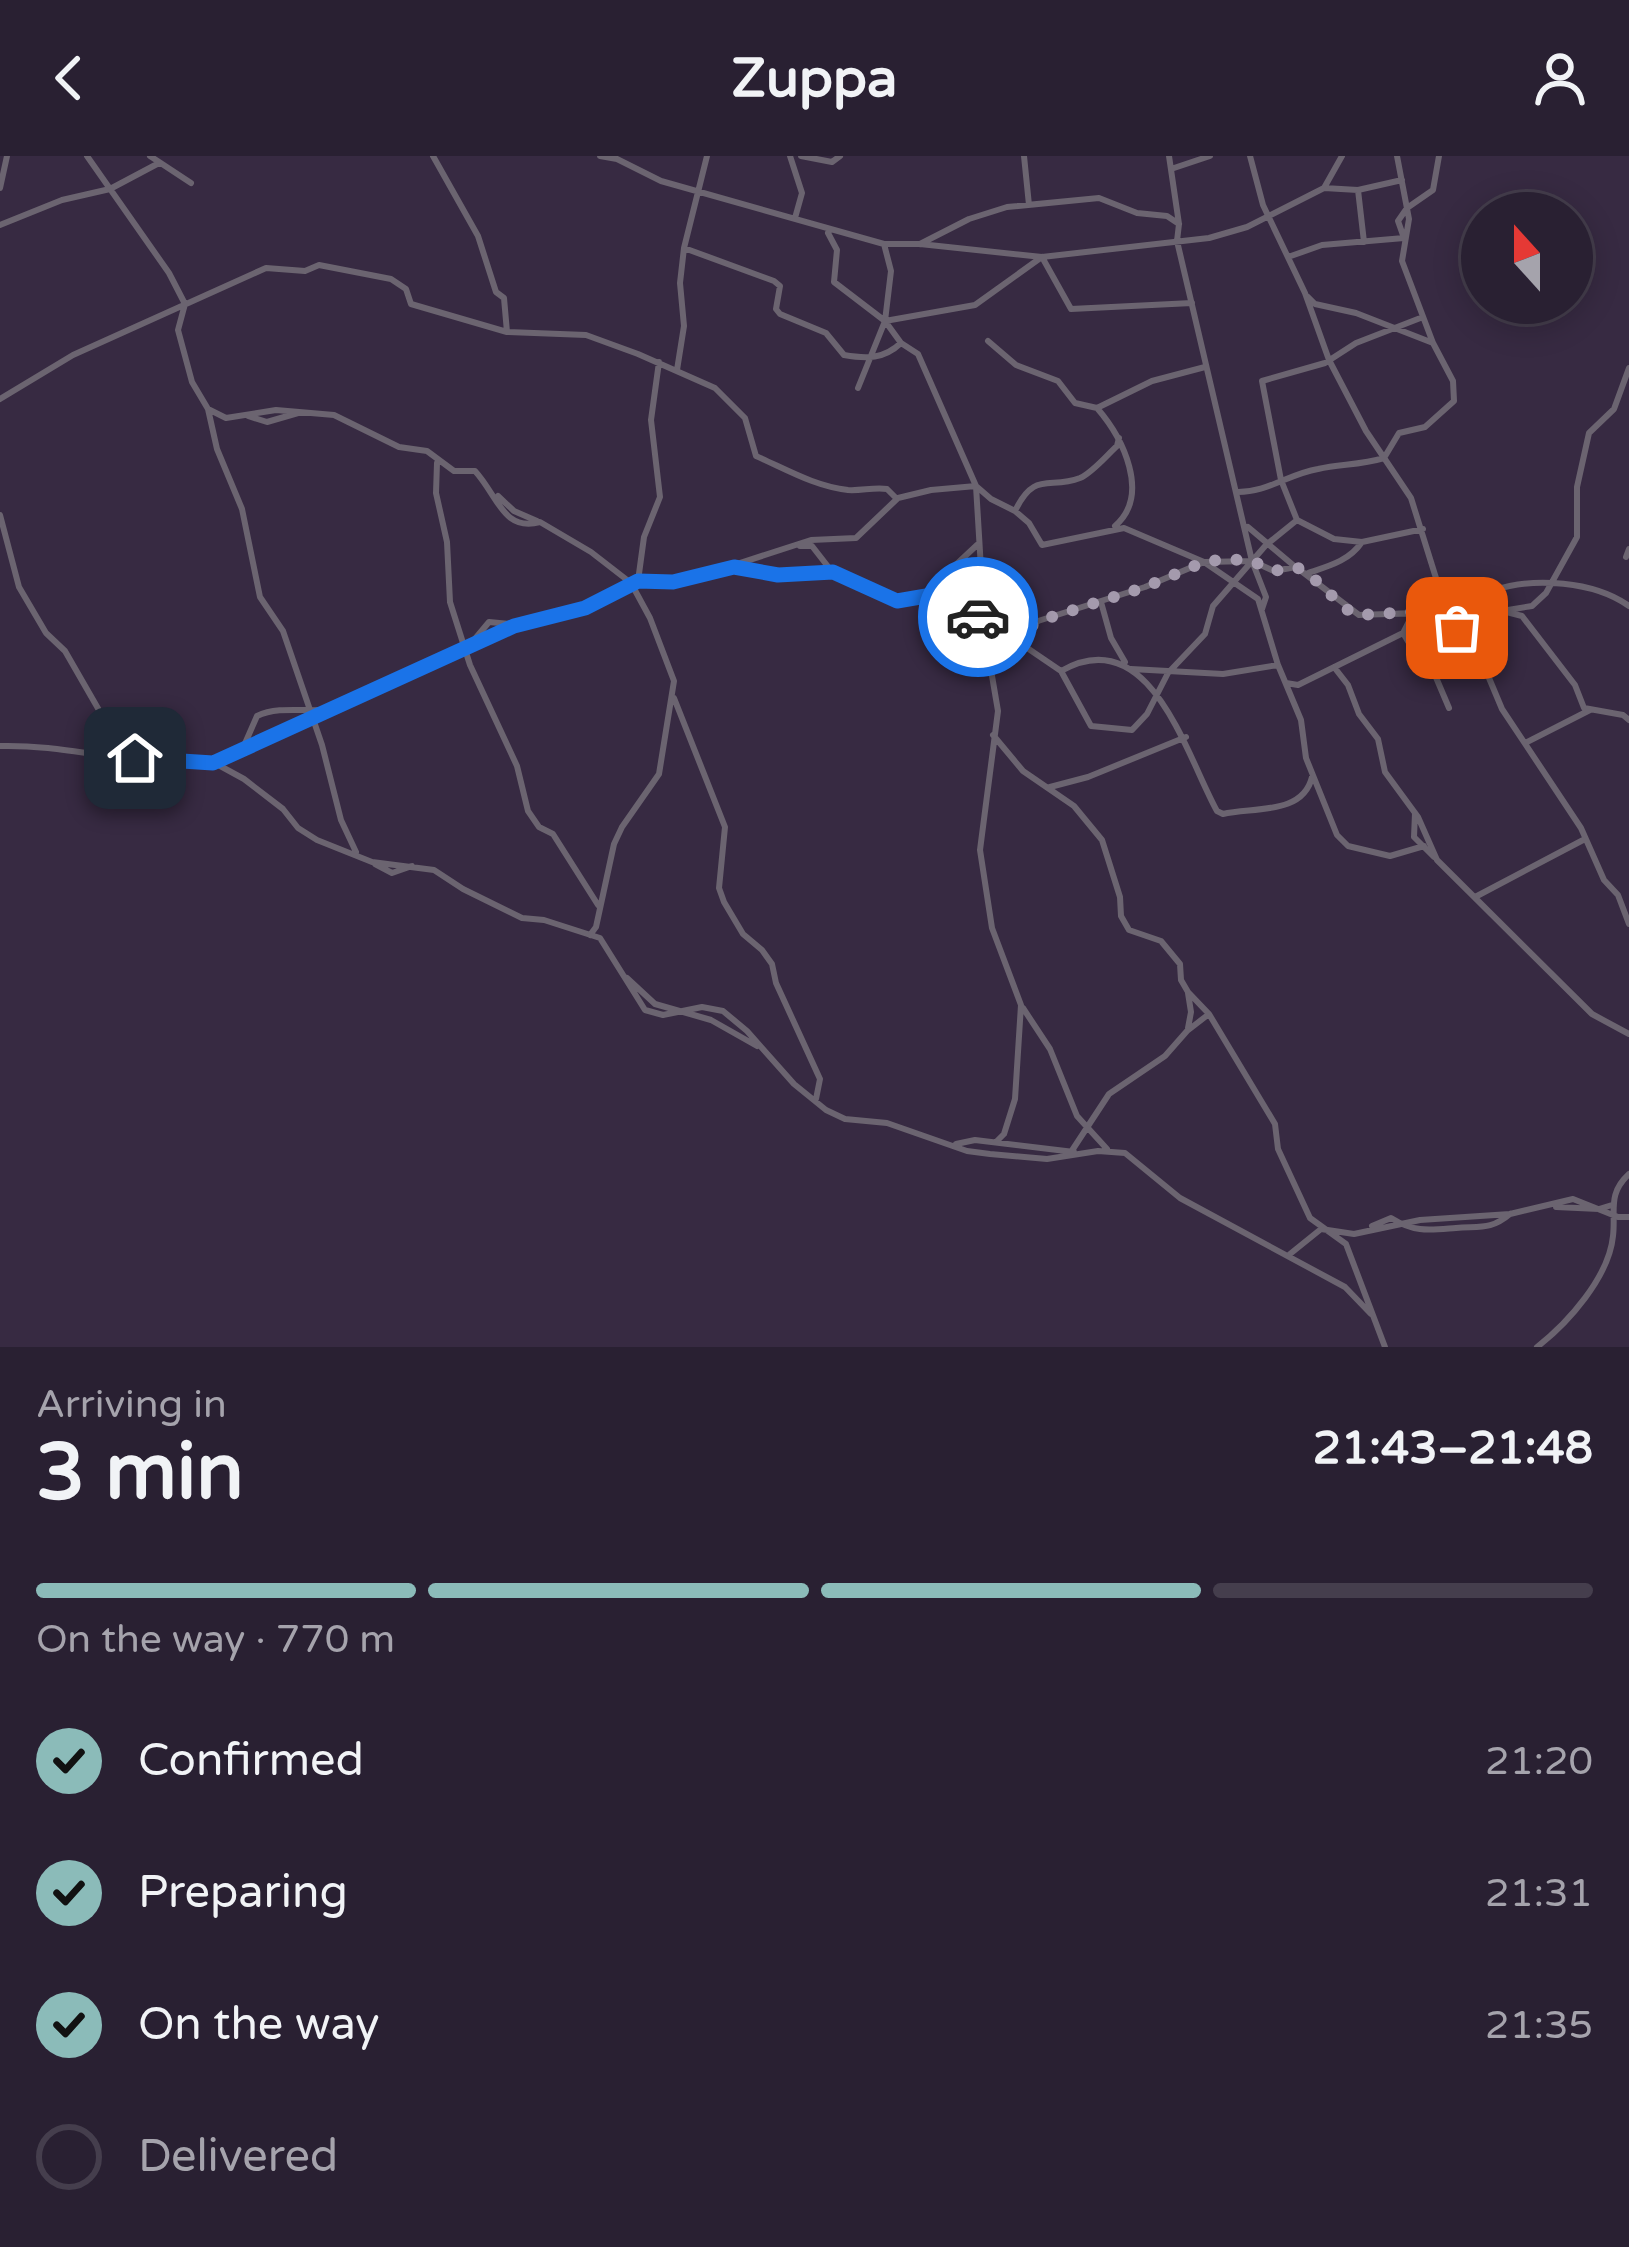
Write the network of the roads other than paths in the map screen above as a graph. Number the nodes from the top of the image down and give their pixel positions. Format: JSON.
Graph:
{"nodes":[{"id":1,"x":7,"y":156,"type":"edge"},
{"id":2,"x":87,"y":156,"type":"edge"},
{"id":3,"x":150,"y":156,"type":"edge"},
{"id":4,"x":434,"y":156,"type":"edge"},
{"id":5,"x":600,"y":156,"type":"edge"},
{"id":6,"x":707,"y":156,"type":"edge"},
{"id":7,"x":790,"y":156,"type":"edge"},
{"id":8,"x":802,"y":156,"type":"edge"},
{"id":9,"x":840,"y":156,"type":"edge"},
{"id":10,"x":1024,"y":156,"type":"edge"},
{"id":11,"x":1169,"y":156,"type":"edge"},
{"id":12,"x":1210,"y":156,"type":"edge"},
{"id":13,"x":1250,"y":156,"type":"edge"},
{"id":14,"x":1342,"y":156,"type":"edge"},
{"id":15,"x":1397,"y":156,"type":"edge"},
{"id":16,"x":1439,"y":156,"type":"edge"},
{"id":17,"x":159,"y":163,"type":"junction"},
{"id":18,"x":1171,"y":169,"type":"junction"},
{"id":19,"x":1402,"y":180,"type":"junction"},
{"id":20,"x":191,"y":183,"type":"dead end"},
{"id":21,"x":0,"y":188,"type":"edge"},
{"id":22,"x":1324,"y":188,"type":"junction"},
{"id":23,"x":110,"y":189,"type":"junction"},
{"id":24,"x":1358,"y":190,"type":"junction"},
{"id":25,"x":699,"y":191,"type":"junction"},
{"id":26,"x":1029,"y":205,"type":"junction"},
{"id":27,"x":1407,"y":208,"type":"junction"},
{"id":28,"x":1268,"y":216,"type":"junction"},
{"id":29,"x":795,"y":218,"type":"junction"},
{"id":30,"x":0,"y":224,"type":"edge"},
{"id":31,"x":1179,"y":224,"type":"junction"},
{"id":32,"x":826,"y":230,"type":"junction"},
{"id":33,"x":1404,"y":238,"type":"junction"},
{"id":34,"x":1178,"y":241,"type":"junction"},
{"id":35,"x":1364,"y":242,"type":"junction"},
{"id":36,"x":884,"y":244,"type":"junction"},
{"id":37,"x":920,"y":244,"type":"junction"},
{"id":38,"x":684,"y":248,"type":"junction"},
{"id":39,"x":1288,"y":256,"type":"junction"},
{"id":40,"x":1042,"y":257,"type":"junction"},
{"id":41,"x":1305,"y":293,"type":"junction"},
{"id":42,"x":1192,"y":303,"type":"junction"},
{"id":43,"x":185,"y":304,"type":"junction"},
{"id":44,"x":1424,"y":317,"type":"junction"},
{"id":45,"x":885,"y":321,"type":"junction"},
{"id":46,"x":1392,"y":330,"type":"junction"},
{"id":47,"x":507,"y":332,"type":"junction"},
{"id":48,"x":988,"y":341,"type":"dead end"},
{"id":49,"x":901,"y":343,"type":"junction"},
{"id":50,"x":1433,"y":343,"type":"junction"},
{"id":51,"x":871,"y":359,"type":"junction"},
{"id":52,"x":1329,"y":360,"type":"junction"},
{"id":53,"x":659,"y":362,"type":"junction"},
{"id":54,"x":1206,"y":367,"type":"junction"},
{"id":55,"x":1629,"y":368,"type":"edge"},
{"id":56,"x":677,"y":370,"type":"junction"},
{"id":57,"x":858,"y":388,"type":"dead end"},
{"id":58,"x":0,"y":399,"type":"edge"},
{"id":59,"x":1097,"y":408,"type":"junction"},
{"id":60,"x":208,"y":409,"type":"junction"},
{"id":61,"x":1119,"y":438,"type":"junction"},
{"id":62,"x":1384,"y":458,"type":"junction"},
{"id":63,"x":436,"y":459,"type":"junction"},
{"id":64,"x":1281,"y":480,"type":"junction"},
{"id":65,"x":976,"y":486,"type":"junction"},
{"id":66,"x":1236,"y":492,"type":"junction"},
{"id":67,"x":898,"y":498,"type":"junction"},
{"id":68,"x":1015,"y":511,"type":"junction"},
{"id":69,"x":0,"y":515,"type":"edge"},
{"id":70,"x":1297,"y":520,"type":"junction"},
{"id":71,"x":1245,"y":524,"type":"junction"},
{"id":72,"x":1113,"y":527,"type":"junction"},
{"id":73,"x":1423,"y":529,"type":"junction"},
{"id":74,"x":1362,"y":542,"type":"junction"},
{"id":75,"x":979,"y":543,"type":"junction"},
{"id":76,"x":800,"y":545,"type":"junction"},
{"id":77,"x":1266,"y":545,"type":"junction"},
{"id":78,"x":1252,"y":561,"type":"junction"},
{"id":79,"x":1204,"y":562,"type":"junction"},
{"id":80,"x":734,"y":567,"type":"junction"},
{"id":81,"x":1296,"y":567,"type":"junction"},
{"id":82,"x":833,"y":572,"type":"junction"},
{"id":83,"x":1308,"y":573,"type":"junction"},
{"id":84,"x":1237,"y":580,"type":"junction"},
{"id":85,"x":635,"y":582,"type":"junction"},
{"id":86,"x":1438,"y":582,"type":"junction"},
{"id":87,"x":1549,"y":584,"type":"junction"},
{"id":88,"x":932,"y":595,"type":"junction"},
{"id":89,"x":1101,"y":601,"type":"junction"},
{"id":90,"x":1472,"y":603,"type":"junction"},
{"id":91,"x":1629,"y":606,"type":"edge"},
{"id":92,"x":1262,"y":609,"type":"junction"},
{"id":93,"x":1447,"y":610,"type":"junction"},
{"id":94,"x":1508,"y":610,"type":"junction"},
{"id":95,"x":1414,"y":613,"type":"junction"},
{"id":96,"x":514,"y":626,"type":"junction"},
{"id":97,"x":996,"y":632,"type":"junction"},
{"id":98,"x":1403,"y":633,"type":"junction"},
{"id":99,"x":1014,"y":638,"type":"junction"},
{"id":100,"x":466,"y":649,"type":"junction"},
{"id":101,"x":1278,"y":665,"type":"junction"},
{"id":102,"x":1129,"y":667,"type":"junction"},
{"id":103,"x":1334,"y":667,"type":"junction"},
{"id":104,"x":1061,"y":670,"type":"junction"},
{"id":105,"x":1168,"y":674,"type":"junction"},
{"id":106,"x":1286,"y":683,"type":"junction"},
{"id":107,"x":672,"y":694,"type":"junction"},
{"id":108,"x":1157,"y":695,"type":"junction"},
{"id":109,"x":1449,"y":708,"type":"dead end"},
{"id":110,"x":1590,"y":710,"type":"junction"},
{"id":111,"x":311,"y":716,"type":"junction"},
{"id":112,"x":1629,"y":720,"type":"edge"},
{"id":113,"x":111,"y":731,"type":"junction"},
{"id":114,"x":993,"y":735,"type":"junction"},
{"id":115,"x":1186,"y":737,"type":"junction"},
{"id":116,"x":1525,"y":742,"type":"junction"},
{"id":117,"x":0,"y":746,"type":"edge"},
{"id":118,"x":243,"y":748,"type":"junction"},
{"id":119,"x":115,"y":758,"type":"junction"},
{"id":120,"x":153,"y":759,"type":"junction"},
{"id":121,"x":213,"y":763,"type":"junction"},
{"id":122,"x":1313,"y":774,"type":"junction"},
{"id":123,"x":1050,"y":787,"type":"junction"},
{"id":124,"x":1414,"y":812,"type":"junction"},
{"id":125,"x":1586,"y":838,"type":"junction"},
{"id":126,"x":1424,"y":846,"type":"junction"},
{"id":127,"x":357,"y":855,"type":"junction"},
{"id":128,"x":1437,"y":860,"type":"junction"},
{"id":129,"x":1477,"y":896,"type":"junction"},
{"id":130,"x":599,"y":906,"type":"junction"},
{"id":131,"x":1629,"y":924,"type":"edge"},
{"id":132,"x":590,"y":935,"type":"junction"},
{"id":133,"x":1188,"y":992,"type":"junction"},
{"id":134,"x":1021,"y":1004,"type":"junction"},
{"id":135,"x":687,"y":1011,"type":"junction"},
{"id":136,"x":1209,"y":1014,"type":"junction"},
{"id":137,"x":1187,"y":1031,"type":"junction"},
{"id":138,"x":1629,"y":1034,"type":"edge"},
{"id":139,"x":763,"y":1049,"type":"junction"},
{"id":140,"x":816,"y":1099,"type":"junction"},
{"id":141,"x":1088,"y":1130,"type":"junction"},
{"id":142,"x":996,"y":1142,"type":"junction"},
{"id":143,"x":954,"y":1144,"type":"junction"},
{"id":144,"x":1110,"y":1151,"type":"junction"},
{"id":145,"x":1074,"y":1152,"type":"junction"},
{"id":146,"x":1629,"y":1174,"type":"edge"},
{"id":147,"x":1611,"y":1209,"type":"junction"},
{"id":148,"x":1510,"y":1214,"type":"junction"},
{"id":149,"x":1629,"y":1217,"type":"edge"},
{"id":150,"x":1399,"y":1223,"type":"junction"},
{"id":151,"x":1321,"y":1229,"type":"junction"},
{"id":152,"x":1365,"y":1231,"type":"junction"},
{"id":153,"x":1288,"y":1255,"type":"junction"},
{"id":154,"x":1352,"y":1258,"type":"junction"},
{"id":155,"x":1370,"y":1314,"type":"junction"},
{"id":156,"x":1385,"y":1347,"type":"edge"},
{"id":157,"x":1538,"y":1347,"type":"edge"}],
"edges":[{"from":1,"to":21,"type":"street"},
{"from":2,"to":23,"type":"street"},
{"from":3,"to":17,"type":"street"},
{"from":4,"to":47,"type":"street"},
{"from":5,"to":25,"type":"street"},
{"from":6,"to":25,"type":"street"},
{"from":7,"to":29,"type":"street"},
{"from":8,"to":9,"type":"street"},
{"from":10,"to":26,"type":"street"},
{"from":11,"to":18,"type":"street"},
{"from":12,"to":18,"type":"street"},
{"from":13,"to":28,"type":"street"},
{"from":14,"to":22,"type":"street"},
{"from":15,"to":19,"type":"street"},
{"from":16,"to":27,"type":"street"},
{"from":17,"to":20,"type":"street"},
{"from":17,"to":23,"type":"street"},
{"from":18,"to":31,"type":"street"},
{"from":19,"to":24,"type":"street"},
{"from":19,"to":27,"type":"street"},
{"from":22,"to":24,"type":"street"},
{"from":22,"to":28,"type":"street"},
{"from":23,"to":30,"type":"street"},
{"from":23,"to":43,"type":"street"},
{"from":24,"to":35,"type":"street"},
{"from":25,"to":29,"type":"street"},
{"from":25,"to":38,"type":"street"},
{"from":26,"to":31,"type":"street"},
{"from":26,"to":37,"type":"street"},
{"from":27,"to":33,"type":"street"},
{"from":28,"to":34,"type":"street"},
{"from":28,"to":39,"type":"street"},
{"from":29,"to":32,"type":"street"},
{"from":31,"to":34,"type":"street"},
{"from":32,"to":36,"type":"street"},
{"from":32,"to":45,"type":"street"},
{"from":33,"to":35,"type":"street"},
{"from":33,"to":44,"type":"street"},
{"from":34,"to":40,"type":"street"},
{"from":34,"to":42,"type":"street"},
{"from":35,"to":39,"type":"street"},
{"from":36,"to":37,"type":"street"},
{"from":36,"to":45,"type":"street"},
{"from":37,"to":40,"type":"street"},
{"from":38,"to":51,"type":"street"},
{"from":38,"to":56,"type":"street"},
{"from":39,"to":41,"type":"street"},
{"from":40,"to":42,"type":"street"},
{"from":40,"to":45,"type":"street"},
{"from":41,"to":46,"type":"street"},
{"from":41,"to":52,"type":"street"},
{"from":42,"to":54,"type":"street"},
{"from":43,"to":47,"type":"street"},
{"from":43,"to":58,"type":"street"},
{"from":43,"to":60,"type":"street"},
{"from":44,"to":46,"type":"street"},
{"from":44,"to":50,"type":"street"},
{"from":45,"to":49,"type":"street"},
{"from":45,"to":51,"type":"street"},
{"from":46,"to":50,"type":"street"},
{"from":46,"to":52,"type":"street"},
{"from":47,"to":53,"type":"street"},
{"from":48,"to":59,"type":"street"},
{"from":49,"to":51,"type":"street"},
{"from":49,"to":65,"type":"street"},
{"from":50,"to":62,"type":"street"},
{"from":51,"to":57,"type":"street"},
{"from":52,"to":62,"type":"street"},
{"from":52,"to":64,"type":"street"},
{"from":53,"to":56,"type":"street"},
{"from":53,"to":85,"type":"street"},
{"from":54,"to":59,"type":"street"},
{"from":54,"to":66,"type":"street"},
{"from":55,"to":87,"type":"street"},
{"from":56,"to":67,"type":"street"},
{"from":59,"to":61,"type":"street"},
{"from":60,"to":63,"type":"street"},
{"from":60,"to":111,"type":"street"},
{"from":61,"to":68,"type":"street"},
{"from":61,"to":72,"type":"street"},
{"from":62,"to":64,"type":"street"},
{"from":62,"to":73,"type":"street"},
{"from":63,"to":85,"type":"street"},
{"from":63,"to":100,"type":"street"},
{"from":64,"to":66,"type":"street"},
{"from":64,"to":70,"type":"street"},
{"from":65,"to":67,"type":"street"},
{"from":65,"to":68,"type":"street"},
{"from":65,"to":75,"type":"street"},
{"from":66,"to":71,"type":"street"},
{"from":67,"to":76,"type":"street"},
{"from":68,"to":72,"type":"street"},
{"from":69,"to":113,"type":"street"},
{"from":70,"to":74,"type":"street"},
{"from":70,"to":77,"type":"street"},
{"from":71,"to":77,"type":"street"},
{"from":71,"to":78,"type":"street"},
{"from":72,"to":79,"type":"street"},
{"from":73,"to":74,"type":"street"},
{"from":73,"to":86,"type":"street"},
{"from":74,"to":83,"type":"street"},
{"from":75,"to":88,"type":"street"},
{"from":75,"to":97,"type":"street"},
{"from":76,"to":80,"type":"street"},
{"from":76,"to":82,"type":"street"},
{"from":77,"to":78,"type":"street"},
{"from":77,"to":81,"type":"street"},
{"from":78,"to":79,"type":"street"},
{"from":78,"to":81,"type":"street"},
{"from":78,"to":84,"type":"street"},
{"from":78,"to":92,"type":"street"},
{"from":79,"to":84,"type":"street"},
{"from":79,"to":89,"type":"street"},
{"from":80,"to":82,"type":"street"},
{"from":80,"to":85,"type":"street"},
{"from":81,"to":83,"type":"street"},
{"from":82,"to":88,"type":"street"},
{"from":83,"to":95,"type":"street"},
{"from":84,"to":92,"type":"street"},
{"from":84,"to":105,"type":"street"},
{"from":85,"to":96,"type":"street"},
{"from":85,"to":107,"type":"street"},
{"from":86,"to":93,"type":"street"},
{"from":86,"to":95,"type":"street"},
{"from":87,"to":90,"type":"street"},
{"from":87,"to":91,"type":"street"},
{"from":87,"to":94,"type":"street"},
{"from":88,"to":97,"type":"street"},
{"from":89,"to":99,"type":"street"},
{"from":89,"to":102,"type":"street"},
{"from":90,"to":93,"type":"street"},
{"from":90,"to":94,"type":"street"},
{"from":92,"to":101,"type":"street"},
{"from":93,"to":95,"type":"street"},
{"from":93,"to":116,"type":"street"},
{"from":94,"to":110,"type":"street"},
{"from":95,"to":98,"type":"street"},
{"from":96,"to":100,"type":"street"},
{"from":96,"to":100,"type":"street"},
{"from":97,"to":99,"type":"street"},
{"from":97,"to":114,"type":"street"},
{"from":98,"to":103,"type":"street"},
{"from":98,"to":109,"type":"street"},
{"from":99,"to":104,"type":"street"},
{"from":100,"to":111,"type":"street"},
{"from":100,"to":130,"type":"street"},
{"from":101,"to":105,"type":"street"},
{"from":101,"to":106,"type":"street"},
{"from":102,"to":104,"type":"street"},
{"from":102,"to":105,"type":"street"},
{"from":102,"to":108,"type":"street"},
{"from":103,"to":106,"type":"street"},
{"from":103,"to":124,"type":"street"},
{"from":104,"to":108,"type":"street"},
{"from":105,"to":108,"type":"street"},
{"from":106,"to":122,"type":"street"},
{"from":107,"to":130,"type":"street"},
{"from":107,"to":140,"type":"street"},
{"from":108,"to":115,"type":"street"},
{"from":110,"to":112,"type":"street"},
{"from":110,"to":116,"type":"street"},
{"from":111,"to":118,"type":"street"},
{"from":111,"to":118,"type":"street"},
{"from":111,"to":127,"type":"street"},
{"from":113,"to":119,"type":"street"},
{"from":113,"to":120,"type":"street"},
{"from":114,"to":123,"type":"street"},
{"from":114,"to":134,"type":"street"},
{"from":115,"to":122,"type":"street"},
{"from":115,"to":123,"type":"street"},
{"from":116,"to":125,"type":"street"},
{"from":117,"to":119,"type":"street"},
{"from":118,"to":121,"type":"street"},
{"from":119,"to":120,"type":"street"},
{"from":120,"to":121,"type":"street"},
{"from":121,"to":127,"type":"street"},
{"from":122,"to":126,"type":"street"},
{"from":123,"to":133,"type":"street"},
{"from":124,"to":126,"type":"street"},
{"from":124,"to":128,"type":"street"},
{"from":125,"to":129,"type":"street"},
{"from":125,"to":131,"type":"street"},
{"from":126,"to":128,"type":"street"},
{"from":127,"to":132,"type":"street"},
{"from":128,"to":129,"type":"street"},
{"from":129,"to":138,"type":"street"},
{"from":130,"to":132,"type":"street"},
{"from":132,"to":135,"type":"street"},
{"from":133,"to":136,"type":"street"},
{"from":133,"to":137,"type":"street"},
{"from":134,"to":141,"type":"street"},
{"from":134,"to":142,"type":"street"},
{"from":135,"to":139,"type":"street"},
{"from":135,"to":139,"type":"street"},
{"from":136,"to":137,"type":"street"},
{"from":136,"to":151,"type":"street"},
{"from":137,"to":141,"type":"street"},
{"from":139,"to":140,"type":"street"},
{"from":140,"to":143,"type":"street"},
{"from":141,"to":144,"type":"street"},
{"from":141,"to":145,"type":"street"},
{"from":142,"to":143,"type":"street"},
{"from":142,"to":145,"type":"street"},
{"from":143,"to":145,"type":"street"},
{"from":144,"to":145,"type":"street"},
{"from":144,"to":153,"type":"street"},
{"from":146,"to":147,"type":"street"},
{"from":147,"to":148,"type":"street"},
{"from":147,"to":149,"type":"street"},
{"from":147,"to":157,"type":"street"},
{"from":148,"to":150,"type":"street"},
{"from":148,"to":150,"type":"street"},
{"from":150,"to":152,"type":"street"},
{"from":151,"to":152,"type":"street"},
{"from":151,"to":153,"type":"street"},
{"from":151,"to":154,"type":"street"},
{"from":152,"to":154,"type":"street"},
{"from":153,"to":155,"type":"street"},
{"from":154,"to":155,"type":"street"},
{"from":155,"to":156,"type":"street"}]}
